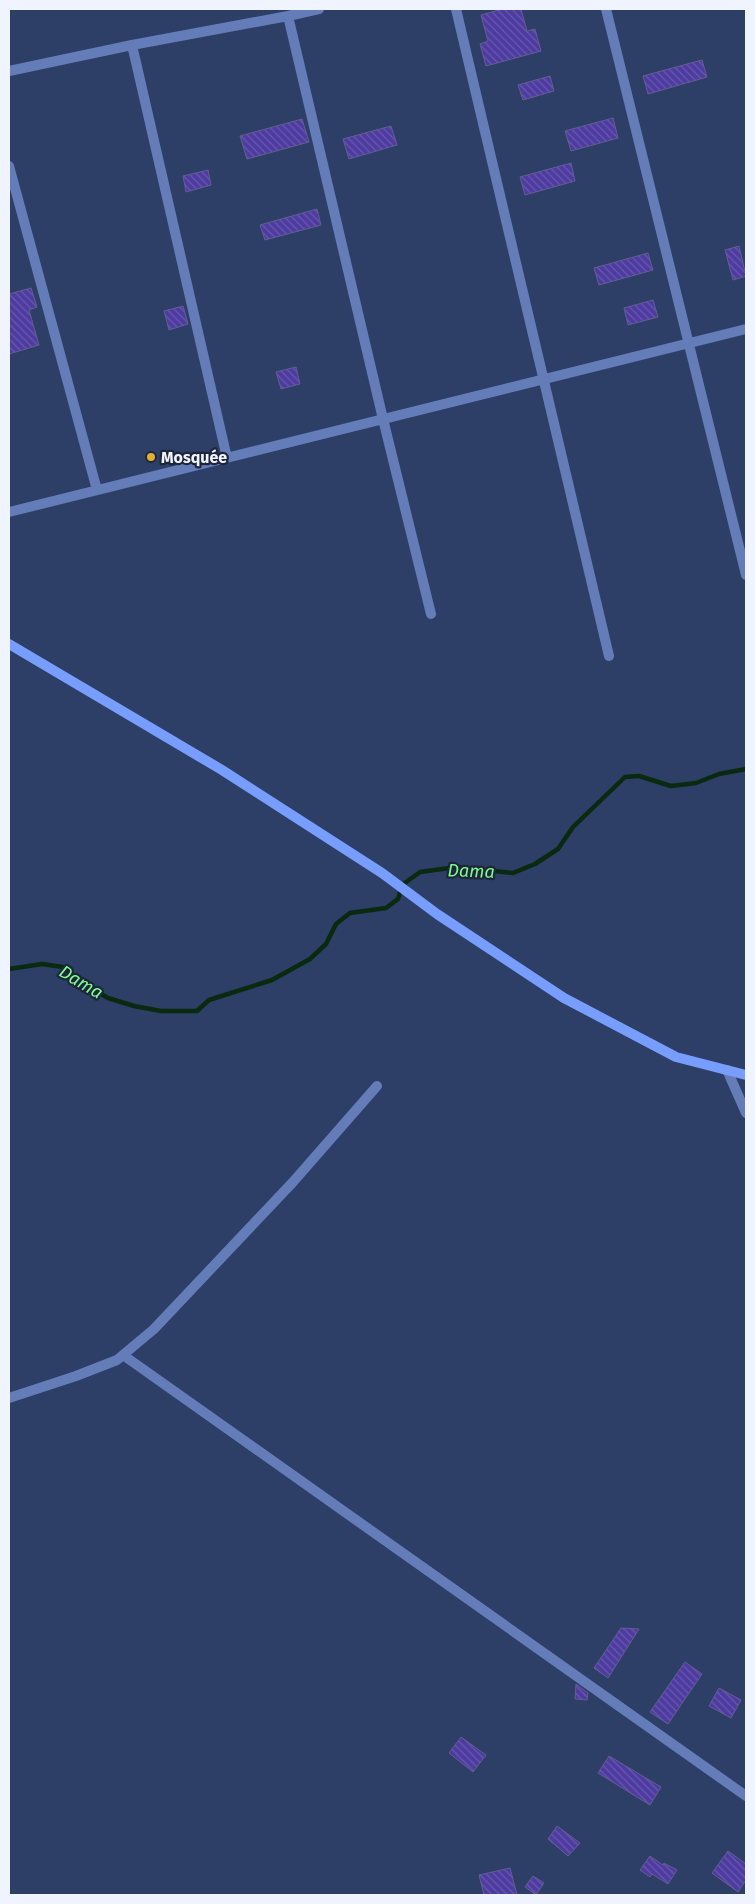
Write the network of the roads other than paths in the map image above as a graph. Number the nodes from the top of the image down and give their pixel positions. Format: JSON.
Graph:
{"nodes":[{"id":1,"x":319,"y":9,"type":"edge"},
{"id":2,"x":456,"y":9,"type":"edge"},
{"id":3,"x":606,"y":9,"type":"edge"},
{"id":4,"x":288,"y":16,"type":"junction"},
{"id":5,"x":132,"y":45,"type":"junction"},
{"id":6,"x":9,"y":71,"type":"edge"},
{"id":7,"x":9,"y":166,"type":"edge"},
{"id":8,"x":746,"y":329,"type":"edge"},
{"id":9,"x":689,"y":344,"type":"junction"},
{"id":10,"x":544,"y":380,"type":"junction"},
{"id":11,"x":383,"y":419,"type":"junction"},
{"id":12,"x":227,"y":458,"type":"junction"},
{"id":13,"x":98,"y":490,"type":"junction"},
{"id":14,"x":9,"y":512,"type":"edge"},
{"id":15,"x":746,"y":576,"type":"edge"},
{"id":16,"x":431,"y":614,"type":"dead end"},
{"id":17,"x":9,"y":644,"type":"edge"},
{"id":18,"x":609,"y":656,"type":"dead end"},
{"id":19,"x":726,"y":1070,"type":"junction"},
{"id":20,"x":746,"y":1075,"type":"edge"},
{"id":21,"x":377,"y":1086,"type":"dead end"},
{"id":22,"x":746,"y":1113,"type":"edge"},
{"id":23,"x":123,"y":1355,"type":"junction"},
{"id":24,"x":9,"y":1398,"type":"edge"},
{"id":25,"x":746,"y":1796,"type":"edge"}],
"edges":[{"from":1,"to":4,"type":"street"},
{"from":2,"to":10,"type":"street"},
{"from":3,"to":9,"type":"street"},
{"from":4,"to":5,"type":"street"},
{"from":4,"to":11,"type":"street"},
{"from":5,"to":6,"type":"street"},
{"from":5,"to":12,"type":"street"},
{"from":7,"to":13,"type":"street"},
{"from":8,"to":9,"type":"street"},
{"from":9,"to":10,"type":"street"},
{"from":9,"to":15,"type":"street"},
{"from":10,"to":11,"type":"street"},
{"from":10,"to":18,"type":"street"},
{"from":11,"to":12,"type":"street"},
{"from":11,"to":16,"type":"street"},
{"from":12,"to":13,"type":"street"},
{"from":13,"to":14,"type":"street"},
{"from":17,"to":19,"type":"street"},
{"from":19,"to":20,"type":"street"},
{"from":19,"to":22,"type":"street"},
{"from":21,"to":23,"type":"street"},
{"from":23,"to":24,"type":"street"},
{"from":23,"to":25,"type":"street"}]}
